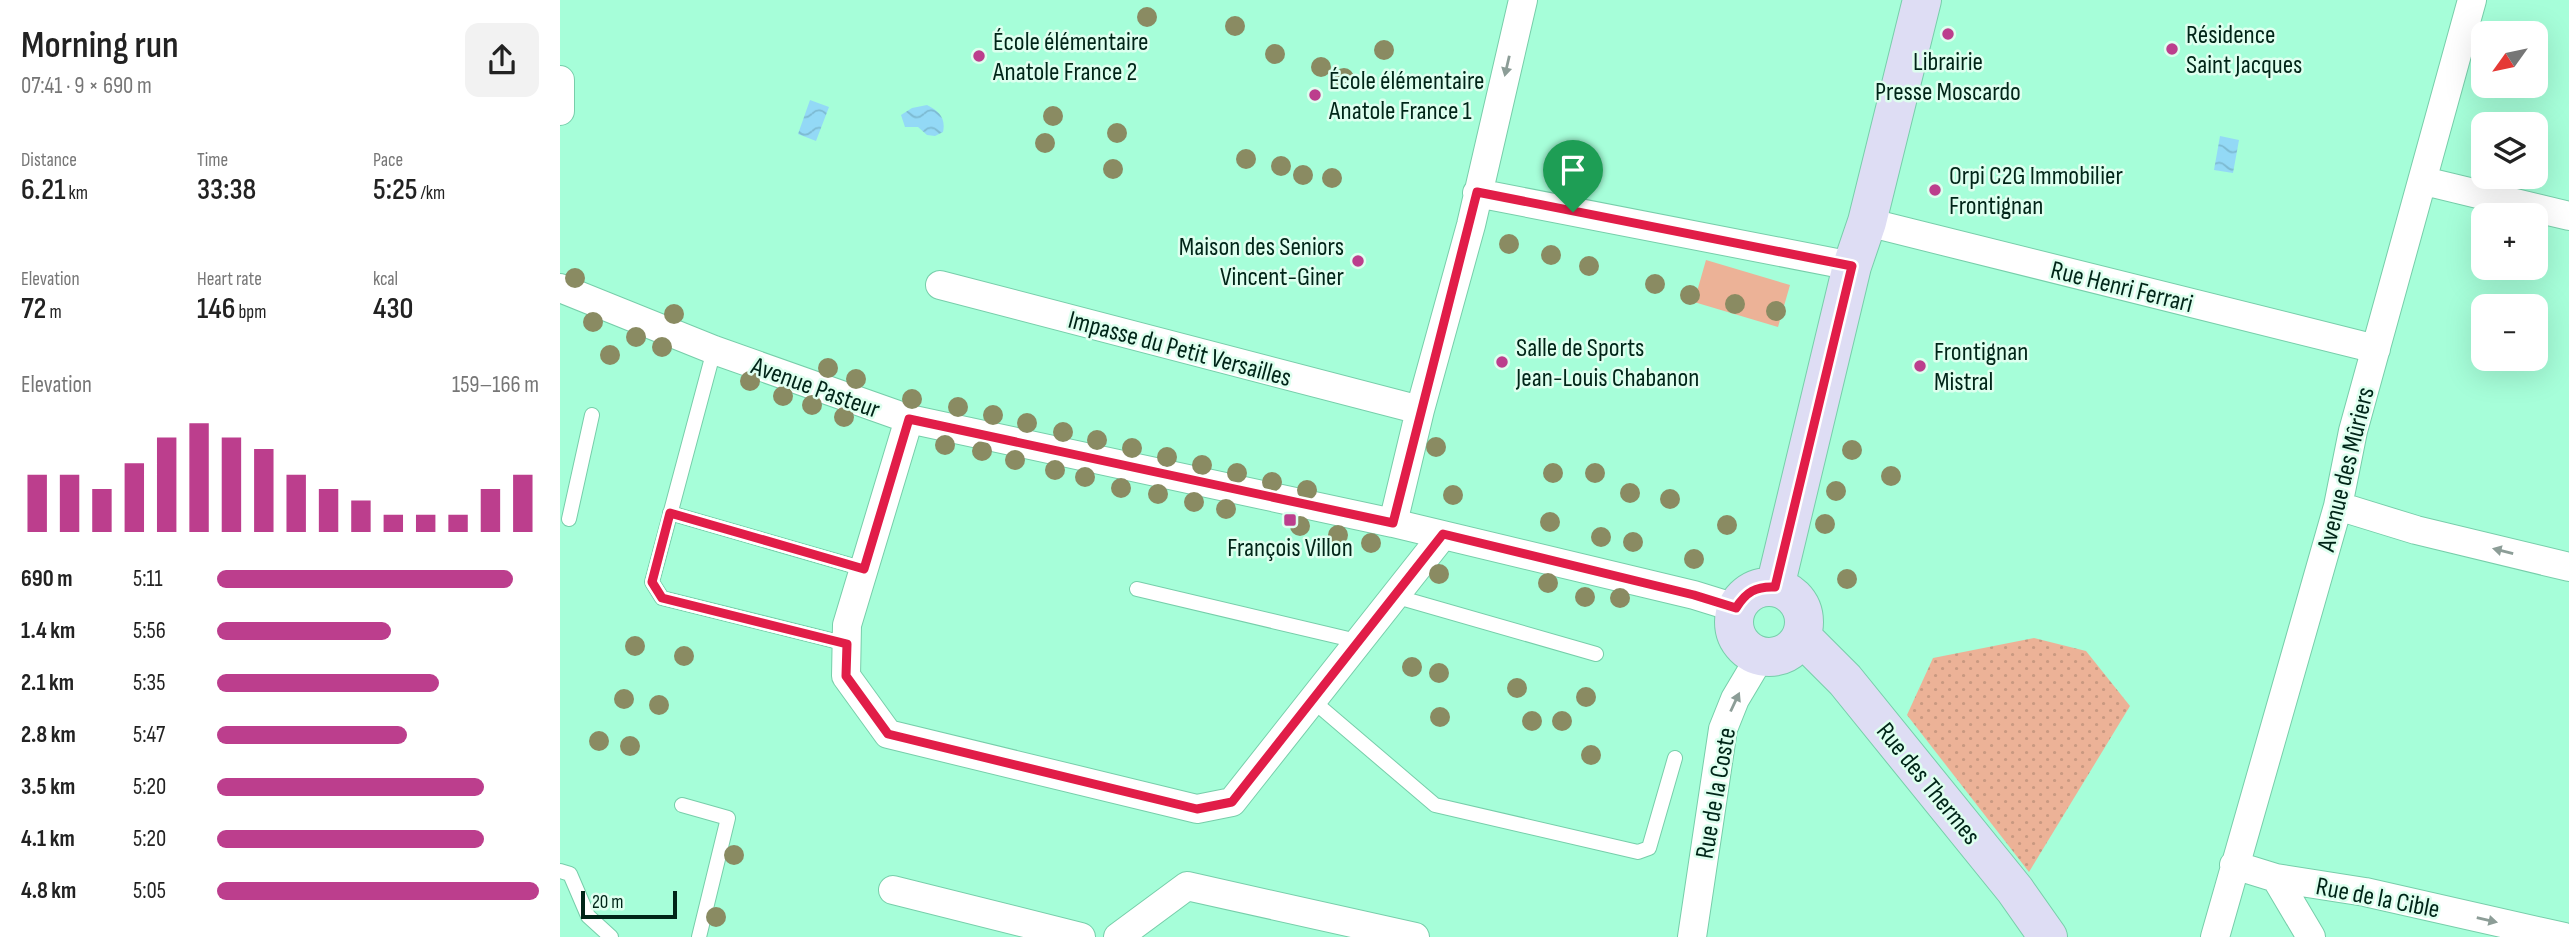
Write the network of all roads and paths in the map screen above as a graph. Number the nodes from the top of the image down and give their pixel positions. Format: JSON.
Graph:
{"nodes":[{"id":1,"x":1523,"y":0,"type":"edge"},
{"id":2,"x":1922,"y":0,"type":"edge"},
{"id":3,"x":2472,"y":0,"type":"edge"},
{"id":4,"x":560,"y":79,"type":"edge"},
{"id":5,"x":560,"y":111,"type":"edge"},
{"id":6,"x":2424,"y":181,"type":"junction"},
{"id":7,"x":1477,"y":192,"type":"junction"},
{"id":8,"x":2569,"y":216,"type":"edge"},
{"id":9,"x":1867,"y":222,"type":"junction"},
{"id":10,"x":1852,"y":266,"type":"junction"},
{"id":11,"x":940,"y":285,"type":"dead end"},
{"id":12,"x":560,"y":288,"type":"edge"},
{"id":13,"x":2376,"y":349,"type":"junction"},
{"id":14,"x":714,"y":350,"type":"junction"},
{"id":15,"x":1420,"y":410,"type":"junction"},
{"id":16,"x":592,"y":415,"type":"dead end"},
{"id":17,"x":909,"y":419,"type":"junction"},
{"id":18,"x":2338,"y":506,"type":"junction"},
{"id":19,"x":670,"y":513,"type":"junction"},
{"id":20,"x":569,"y":519,"type":"edge"},
{"id":21,"x":1393,"y":523,"type":"junction"},
{"id":22,"x":1443,"y":534,"type":"junction"},
{"id":23,"x":2569,"y":568,"type":"edge"},
{"id":24,"x":864,"y":569,"type":"junction"},
{"id":25,"x":1775,"y":587,"type":"junction"},
{"id":26,"x":1137,"y":589,"type":"dead end"},
{"id":27,"x":1394,"y":596,"type":"junction"},
{"id":28,"x":1736,"y":608,"type":"junction"},
{"id":29,"x":1802,"y":637,"type":"junction"},
{"id":30,"x":1357,"y":641,"type":"junction"},
{"id":31,"x":847,"y":644,"type":"junction"},
{"id":32,"x":1596,"y":654,"type":"dead end"},
{"id":33,"x":1760,"y":657,"type":"junction"},
{"id":34,"x":1312,"y":701,"type":"junction"},
{"id":35,"x":1675,"y":758,"type":"dead end"},
{"id":36,"x":682,"y":805,"type":"dead end"},
{"id":37,"x":2234,"y":865,"type":"junction"},
{"id":38,"x":560,"y":871,"type":"edge"},
{"id":39,"x":2276,"y":878,"type":"junction"},
{"id":40,"x":893,"y":890,"type":"dead end"},
{"id":41,"x":611,"y":937,"type":"edge"},
{"id":42,"x":699,"y":937,"type":"edge"},
{"id":43,"x":1081,"y":937,"type":"edge"},
{"id":44,"x":1118,"y":937,"type":"edge"},
{"id":45,"x":1415,"y":937,"type":"edge"},
{"id":46,"x":1692,"y":937,"type":"edge"},
{"id":47,"x":2048,"y":937,"type":"edge"},
{"id":48,"x":2215,"y":937,"type":"edge"},
{"id":49,"x":2311,"y":937,"type":"edge"},
{"id":50,"x":2564,"y":937,"type":"edge"}],
"edges":[{"from":1,"to":7,"type":"street","one_way":true},
{"from":2,"to":9,"type":"main road"},
{"from":3,"to":6,"type":"street","name":"Avenue des Mûriers"},
{"from":4,"to":5,"type":"street"},
{"from":6,"to":8,"type":"street"},
{"from":6,"to":13,"type":"street","name":"Avenue des Mûriers"},
{"from":7,"to":10,"type":"street"},
{"from":7,"to":15,"type":"street"},
{"from":9,"to":10,"type":"main road"},
{"from":9,"to":13,"type":"street","name":"Rue Henri Ferrari"},
{"from":10,"to":25,"type":"main road"},
{"from":11,"to":15,"type":"street","name":"Impasse du Petit Versailles"},
{"from":12,"to":14,"type":"street","name":"Avenue Pasteur"},
{"from":13,"to":18,"type":"street","name":"Avenue des Mûriers"},
{"from":14,"to":17,"type":"street","name":"Avenue Pasteur"},
{"from":14,"to":19,"type":"lane"},
{"from":15,"to":21,"type":"street"},
{"from":16,"to":20,"type":"lane"},
{"from":17,"to":21,"type":"street","name":"Avenue Pasteur"},
{"from":17,"to":24,"type":"street"},
{"from":23,"to":18,"type":"street","one_way":true},
{"from":18,"to":37,"type":"street","name":"Avenue des Mûriers"},
{"from":19,"to":24,"type":"lane"},
{"from":19,"to":31,"type":"lane"},
{"from":21,"to":22,"type":"street","name":"Avenue Pasteur"},
{"from":22,"to":27,"type":"street"},
{"from":22,"to":28,"type":"street","name":"Avenue Pasteur"},
{"from":24,"to":31,"type":"street"},
{"from":25,"to":28,"type":"main road"},
{"from":25,"to":29,"type":"main road"},
{"from":26,"to":30,"type":"lane"},
{"from":27,"to":30,"type":"street"},
{"from":27,"to":32,"type":"lane"},
{"from":28,"to":33,"type":"main road"},
{"from":29,"to":33,"type":"main road"},
{"from":29,"to":47,"type":"main road","name":"Rue des Thermes"},
{"from":30,"to":34,"type":"street"},
{"from":31,"to":34,"type":"street"},
{"from":46,"to":33,"type":"street","name":"Rue de la Coste","one_way":true},
{"from":34,"to":35,"type":"lane"},
{"from":36,"to":42,"type":"lane"},
{"from":37,"to":39,"type":"street","name":"Rue de la Cible"},
{"from":37,"to":48,"type":"street","name":"Avenue des Mûriers"},
{"from":38,"to":41,"type":"lane"},
{"from":39,"to":49,"type":"street"},
{"from":39,"to":50,"type":"street","name":"Rue de la Cible","one_way":true},
{"from":40,"to":43,"type":"street"},
{"from":44,"to":45,"type":"street"}]}
